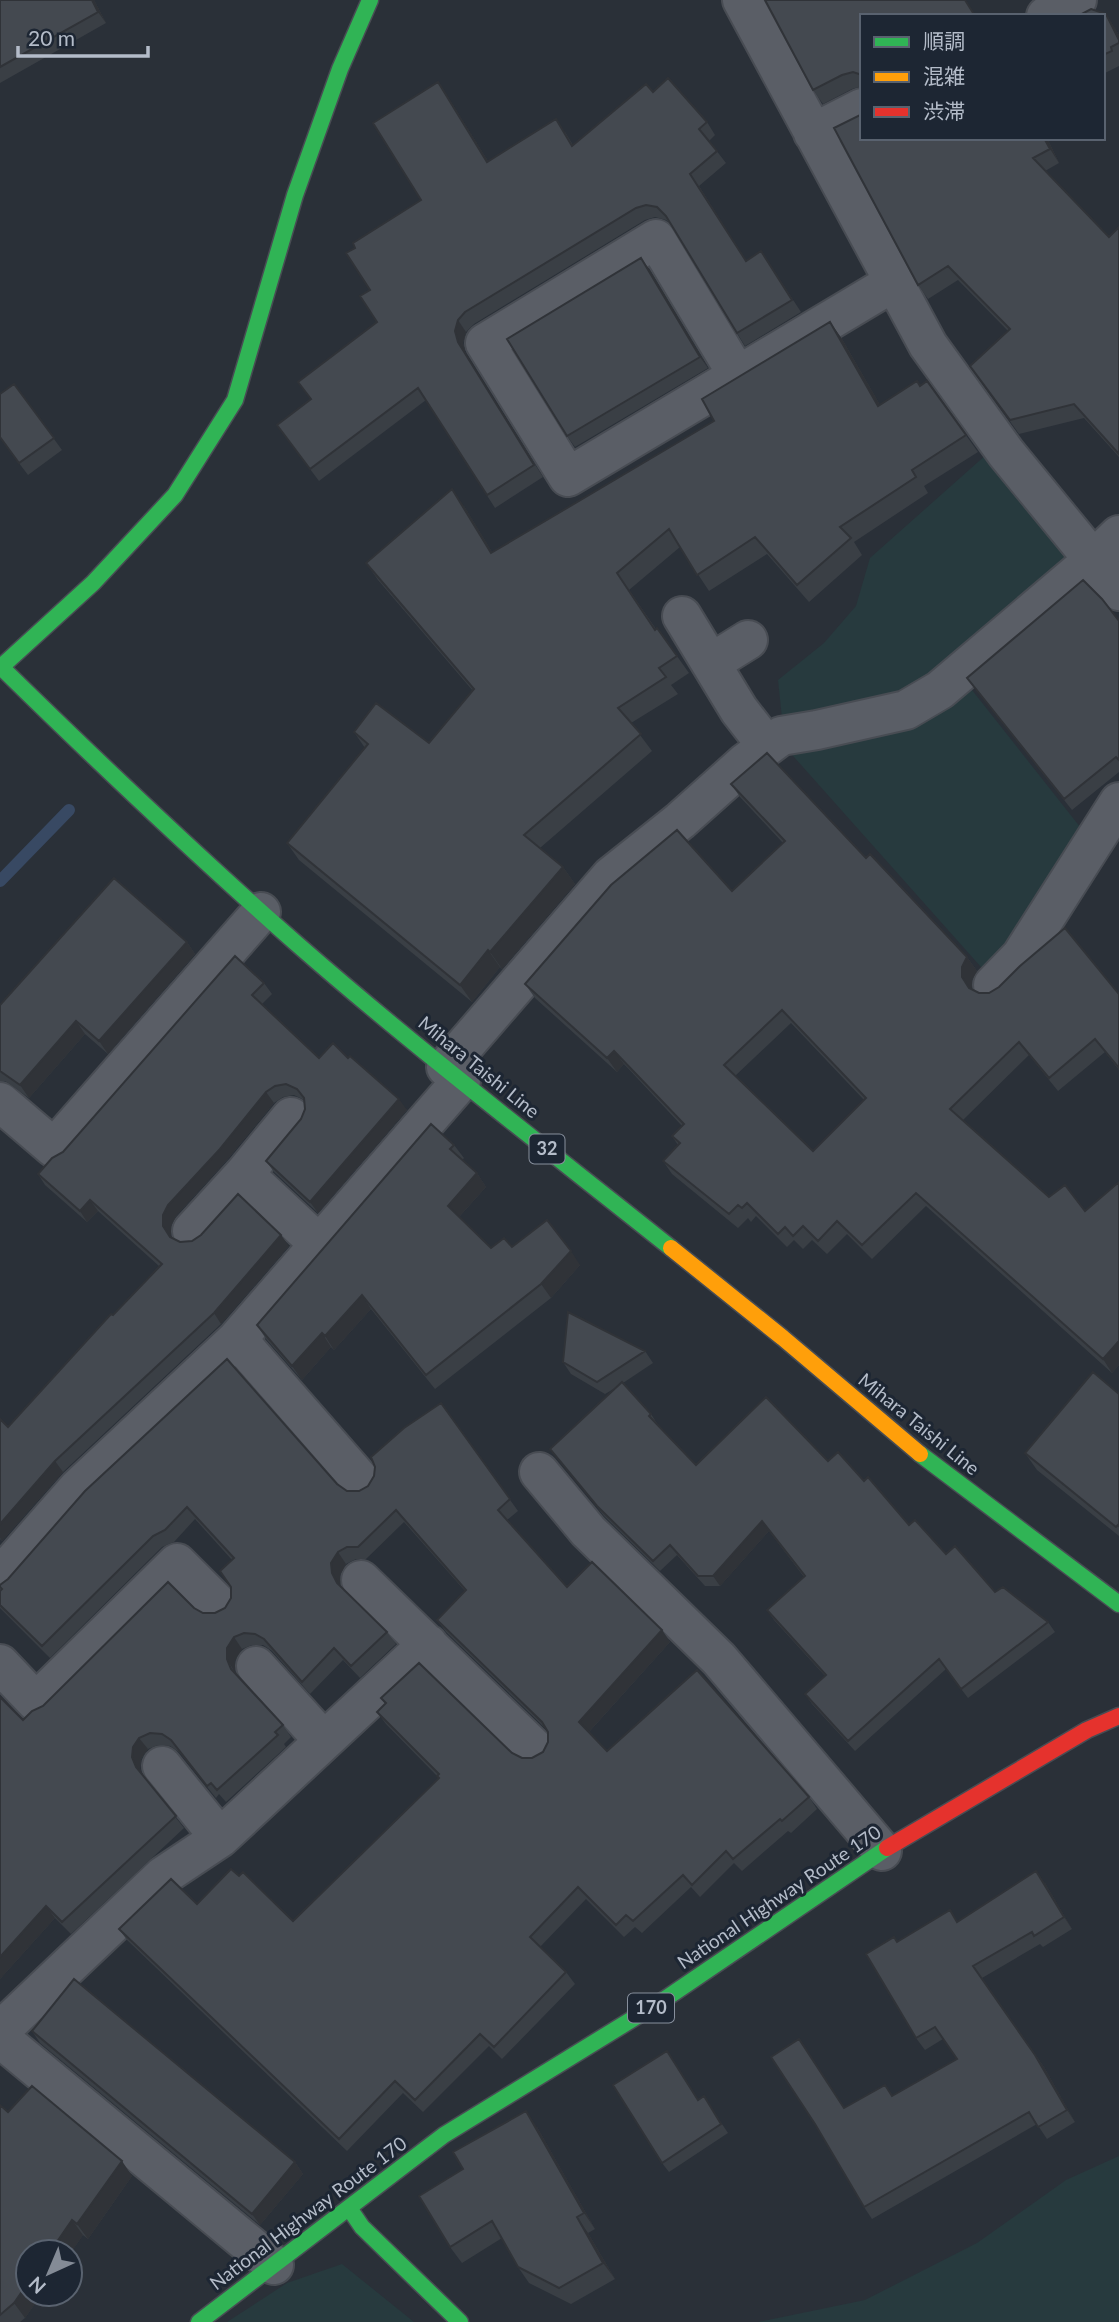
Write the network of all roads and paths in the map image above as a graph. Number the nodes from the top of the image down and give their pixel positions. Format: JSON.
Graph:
{"nodes":[{"id":1,"x":370,"y":0,"type":"edge"},
{"id":2,"x":742,"y":0,"type":"edge"},
{"id":3,"x":1077,"y":0,"type":"edge"},
{"id":4,"x":1050,"y":14,"type":"edge"},
{"id":5,"x":860,"y":109,"type":"edge"},
{"id":6,"x":813,"y":132,"type":"junction"},
{"id":7,"x":894,"y":282,"type":"junction"},
{"id":8,"x":738,"y":376,"type":"junction"},
{"id":9,"x":1106,"y":547,"type":"edge"},
{"id":10,"x":1119,"y":591,"type":"edge"},
{"id":11,"x":682,"y":616,"type":"dead end"},
{"id":12,"x":748,"y":640,"type":"dead end"},
{"id":13,"x":711,"y":663,"type":"junction"},
{"id":14,"x":1,"y":666,"type":"edge"},
{"id":15,"x":767,"y":746,"type":"junction"},
{"id":16,"x":1119,"y":802,"type":"edge"},
{"id":17,"x":261,"y":912,"type":"junction"},
{"id":18,"x":993,"y":985,"type":"dead end"},
{"id":19,"x":453,"y":1074,"type":"junction"},
{"id":20,"x":0,"y":1102,"type":"edge"},
{"id":21,"x":291,"y":1117,"type":"dead end"},
{"id":22,"x":244,"y":1174,"type":"junction"},
{"id":23,"x":192,"y":1231,"type":"dead end"},
{"id":24,"x":320,"y":1245,"type":"junction"},
{"id":25,"x":237,"y":1339,"type":"junction"},
{"id":26,"x":539,"y":1472,"type":"dead end"},
{"id":27,"x":362,"y":1482,"type":"dead end"},
{"id":28,"x":0,"y":1577,"type":"edge"},
{"id":29,"x":360,"y":1580,"type":"dead end"},
{"id":30,"x":218,"y":1604,"type":"dead end"},
{"id":31,"x":1119,"y":1604,"type":"edge"},
{"id":32,"x":428,"y":1644,"type":"junction"},
{"id":33,"x":0,"y":1664,"type":"edge"},
{"id":34,"x":256,"y":1666,"type":"dead end"},
{"id":35,"x":1119,"y":1716,"type":"edge"},
{"id":36,"x":324,"y":1741,"type":"junction"},
{"id":37,"x":535,"y":1749,"type":"dead end"},
{"id":38,"x":162,"y":1766,"type":"dead end"},
{"id":39,"x":220,"y":1838,"type":"junction"},
{"id":40,"x":883,"y":1851,"type":"junction"},
{"id":41,"x":0,"y":2031,"type":"edge"},
{"id":42,"x":0,"y":2038,"type":"edge"},
{"id":43,"x":349,"y":2208,"type":"junction"},
{"id":44,"x":274,"y":2265,"type":"junction"},
{"id":45,"x":199,"y":2322,"type":"edge"},
{"id":46,"x":460,"y":2322,"type":"edge"}],
"edges":[{"from":1,"to":14,"type":"main road"},
{"from":2,"to":6,"type":"street"},
{"from":3,"to":4,"type":"street"},
{"from":5,"to":6,"type":"street"},
{"from":6,"to":7,"type":"street"},
{"from":7,"to":8,"type":"street"},
{"from":7,"to":9,"type":"street"},
{"from":8,"to":8,"type":"street"},
{"from":9,"to":10,"type":"street"},
{"from":9,"to":15,"type":"street"},
{"from":11,"to":13,"type":"street"},
{"from":12,"to":13,"type":"street"},
{"from":13,"to":15,"type":"street"},
{"from":14,"to":17,"type":"main road","name":"Mihara Taishi Line","number":"32"},
{"from":15,"to":19,"type":"street"},
{"from":16,"to":18,"type":"street"},
{"from":17,"to":19,"type":"main road","name":"Mihara Taishi Line","number":"32"},
{"from":17,"to":20,"type":"street"},
{"from":19,"to":24,"type":"street"},
{"from":19,"to":31,"type":"main road","name":"Mihara Taishi Line","number":"32"},
{"from":21,"to":22,"type":"street"},
{"from":22,"to":23,"type":"street"},
{"from":22,"to":24,"type":"street"},
{"from":24,"to":25,"type":"street"},
{"from":25,"to":27,"type":"street"},
{"from":25,"to":28,"type":"street"},
{"from":26,"to":40,"type":"street"},
{"from":29,"to":32,"type":"street"},
{"from":30,"to":33,"type":"street"},
{"from":32,"to":36,"type":"street"},
{"from":32,"to":37,"type":"street"},
{"from":34,"to":36,"type":"street"},
{"from":35,"to":40,"type":"main road","name":"National Highway Route 170","number":"170"},
{"from":36,"to":39,"type":"street"},
{"from":38,"to":39,"type":"street"},
{"from":39,"to":41,"type":"street"},
{"from":40,"to":43,"type":"main road","name":"National Highway Route 170","number":"170"},
{"from":42,"to":44,"type":"street"},
{"from":43,"to":44,"type":"main road","name":"National Highway Route 170","number":"170"},
{"from":43,"to":46,"type":"main road"},
{"from":44,"to":45,"type":"main road","name":"National Highway Route 170","number":"170"}]}
